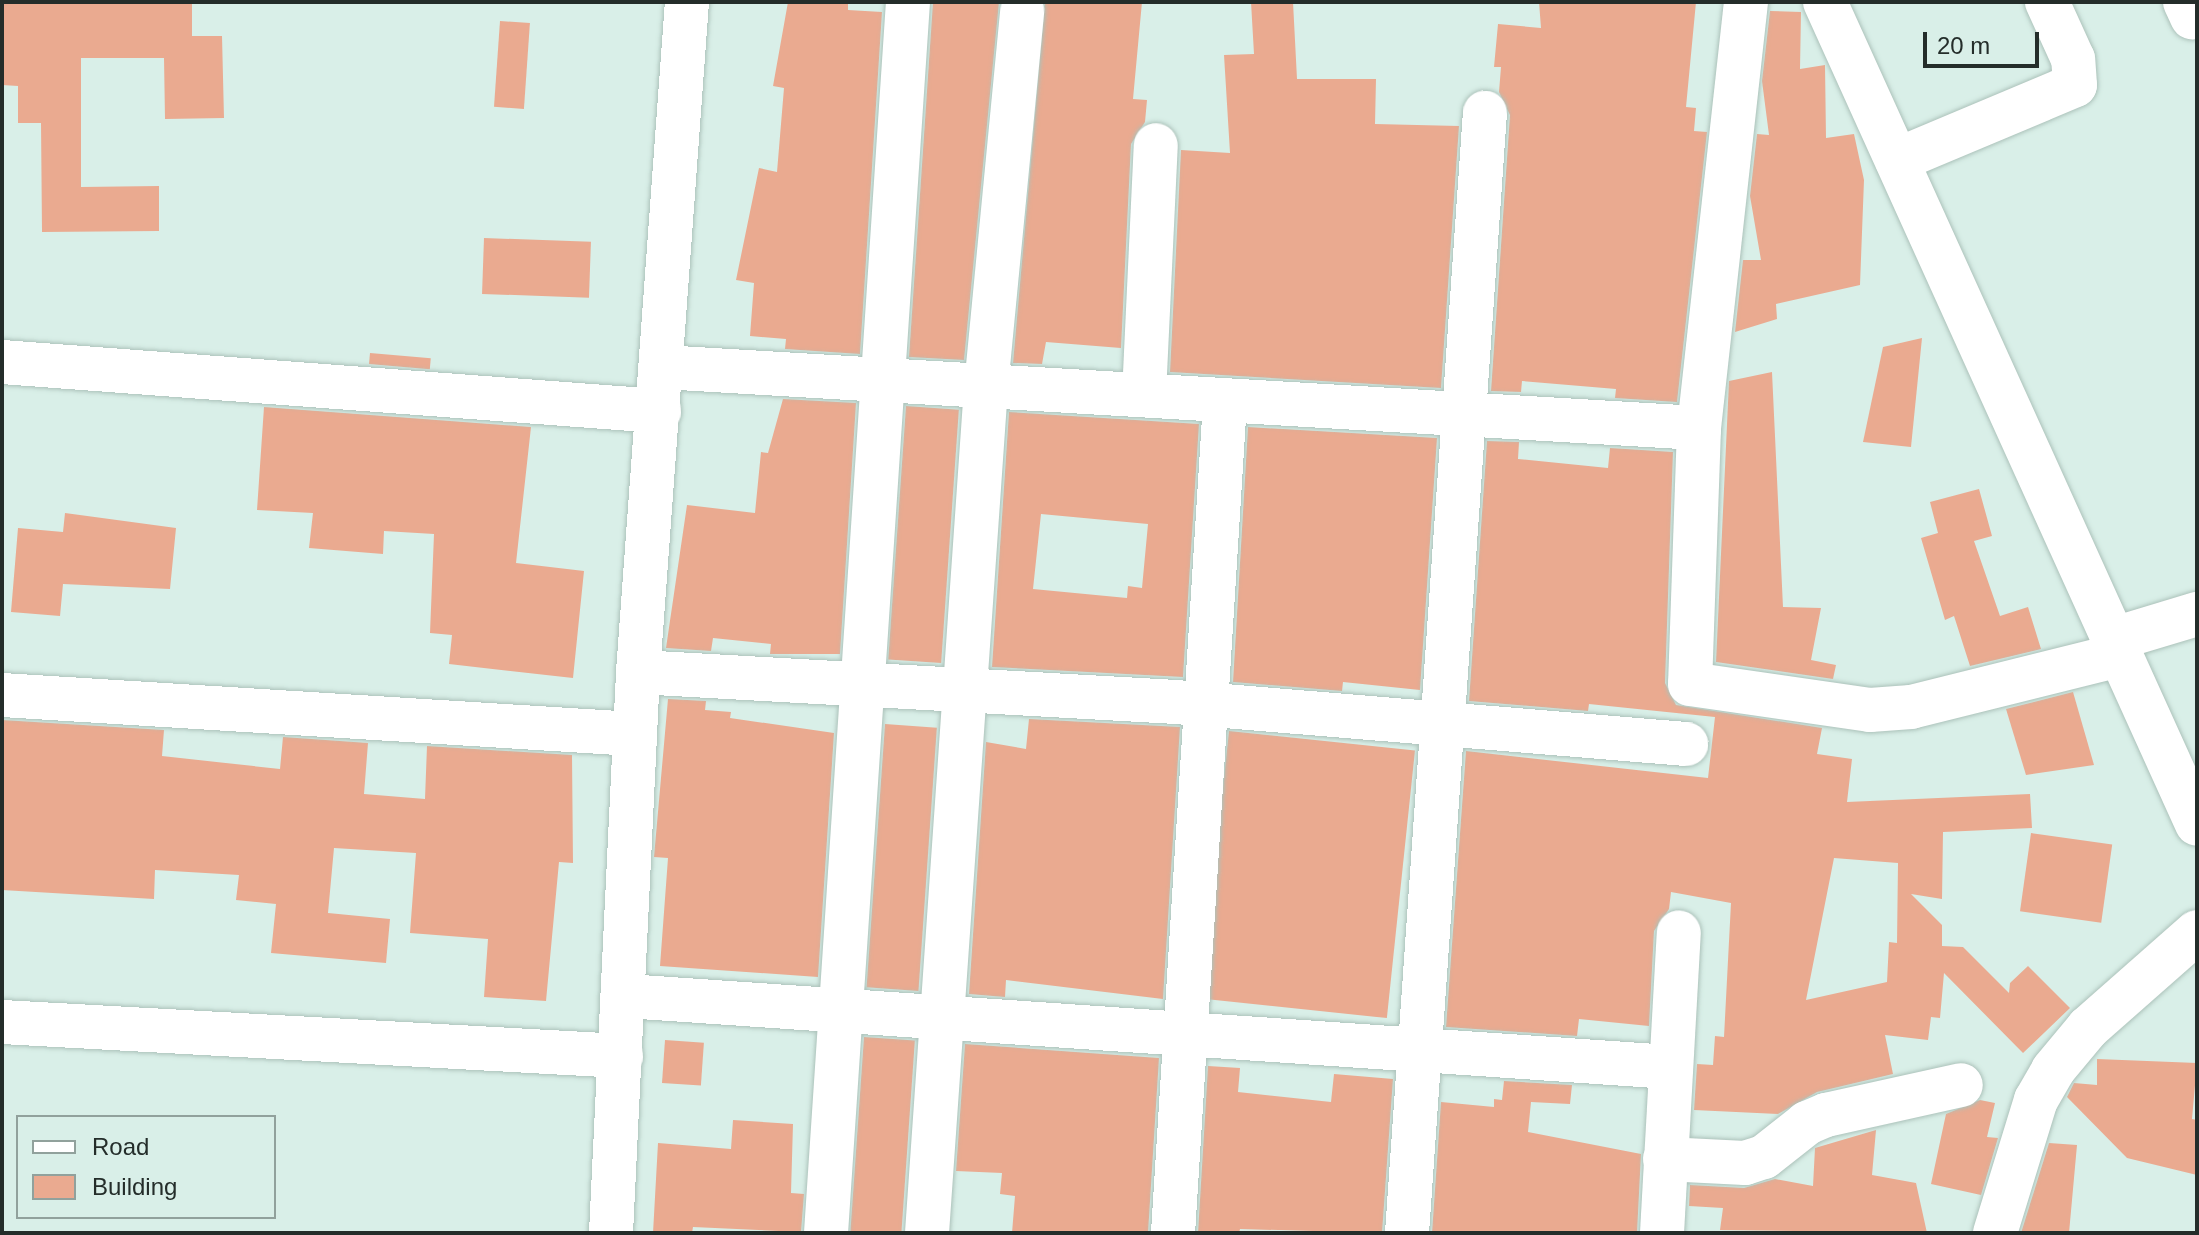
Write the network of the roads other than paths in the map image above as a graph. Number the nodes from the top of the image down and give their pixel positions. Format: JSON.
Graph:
{"nodes":[{"id":1,"x":687,"y":2,"type":"edge"},
{"id":2,"x":908,"y":2,"type":"edge"},
{"id":3,"x":1746,"y":2,"type":"edge"},
{"id":4,"x":1825,"y":2,"type":"edge"},
{"id":5,"x":2047,"y":2,"type":"edge"},
{"id":6,"x":1022,"y":11,"type":"dead end"},
{"id":7,"x":1485,"y":113,"type":"dead end"},
{"id":8,"x":1156,"y":145,"type":"dead end"},
{"id":9,"x":1897,"y":160,"type":"junction"},
{"id":10,"x":2,"y":362,"type":"edge"},
{"id":11,"x":662,"y":367,"type":"junction"},
{"id":12,"x":883,"y":380,"type":"junction"},
{"id":13,"x":986,"y":387,"type":"junction"},
{"id":14,"x":1144,"y":395,"type":"junction"},
{"id":15,"x":1225,"y":401,"type":"junction"},
{"id":16,"x":659,"y":411,"type":"junction"},
{"id":17,"x":1464,"y":415,"type":"junction"},
{"id":18,"x":1699,"y":428,"type":"junction"},
{"id":19,"x":2197,"y":614,"type":"edge"},
{"id":20,"x":2117,"y":647,"type":"junction"},
{"id":21,"x":638,"y":672,"type":"junction"},
{"id":22,"x":862,"y":685,"type":"junction"},
{"id":23,"x":962,"y":692,"type":"junction"},
{"id":24,"x":2,"y":695,"type":"edge"},
{"id":25,"x":1206,"y":705,"type":"junction"},
{"id":26,"x":1442,"y":723,"type":"junction"},
{"id":27,"x":635,"y":734,"type":"junction"},
{"id":28,"x":1686,"y":744,"type":"dead end"},
{"id":29,"x":2197,"y":824,"type":"edge"},
{"id":30,"x":1679,"y":932,"type":"dead end"},
{"id":31,"x":2197,"y":932,"type":"edge"},
{"id":32,"x":626,"y":996,"type":"junction"},
{"id":33,"x":840,"y":1009,"type":"junction"},
{"id":34,"x":943,"y":1018,"type":"junction"},
{"id":35,"x":2,"y":1022,"type":"edge"},
{"id":36,"x":1186,"y":1034,"type":"junction"},
{"id":37,"x":1419,"y":1050,"type":"junction"},
{"id":38,"x":621,"y":1056,"type":"junction"},
{"id":39,"x":1669,"y":1067,"type":"junction"},
{"id":40,"x":1961,"y":1085,"type":"dead end"},
{"id":41,"x":1665,"y":1159,"type":"junction"},
{"id":42,"x":611,"y":1233,"type":"edge"},
{"id":43,"x":826,"y":1233,"type":"edge"},
{"id":44,"x":927,"y":1233,"type":"edge"},
{"id":45,"x":1173,"y":1233,"type":"edge"},
{"id":46,"x":1407,"y":1233,"type":"edge"},
{"id":47,"x":1662,"y":1233,"type":"edge"},
{"id":48,"x":1995,"y":1233,"type":"edge"}],
"edges":[{"from":1,"to":11,"type":"street"},
{"from":2,"to":12,"type":"street"},
{"from":3,"to":18,"type":"street"},
{"from":4,"to":9,"type":"street"},
{"from":5,"to":9,"type":"street"},
{"from":6,"to":13,"type":"street"},
{"from":7,"to":17,"type":"street"},
{"from":8,"to":14,"type":"street"},
{"from":9,"to":20,"type":"street"},
{"from":10,"to":16,"type":"street"},
{"from":11,"to":12,"type":"street"},
{"from":11,"to":16,"type":"street"},
{"from":12,"to":13,"type":"street"},
{"from":12,"to":22,"type":"street"},
{"from":13,"to":14,"type":"street"},
{"from":13,"to":23,"type":"street"},
{"from":14,"to":15,"type":"street"},
{"from":15,"to":17,"type":"street"},
{"from":15,"to":25,"type":"street"},
{"from":16,"to":21,"type":"street"},
{"from":17,"to":18,"type":"street"},
{"from":17,"to":26,"type":"street"},
{"from":18,"to":20,"type":"street"},
{"from":19,"to":20,"type":"street"},
{"from":20,"to":29,"type":"street"},
{"from":21,"to":22,"type":"street"},
{"from":21,"to":27,"type":"street"},
{"from":22,"to":23,"type":"street"},
{"from":22,"to":33,"type":"street"},
{"from":23,"to":25,"type":"street"},
{"from":23,"to":34,"type":"street"},
{"from":24,"to":27,"type":"street"},
{"from":25,"to":26,"type":"street"},
{"from":25,"to":36,"type":"street"},
{"from":26,"to":28,"type":"street"},
{"from":26,"to":37,"type":"street"},
{"from":27,"to":32,"type":"street"},
{"from":30,"to":39,"type":"street"},
{"from":31,"to":48,"type":"street"},
{"from":32,"to":33,"type":"street"},
{"from":32,"to":38,"type":"street"},
{"from":33,"to":34,"type":"street"},
{"from":33,"to":43,"type":"street"},
{"from":34,"to":36,"type":"street"},
{"from":34,"to":44,"type":"street"},
{"from":35,"to":38,"type":"street"},
{"from":36,"to":37,"type":"street"},
{"from":36,"to":45,"type":"street"},
{"from":37,"to":39,"type":"street"},
{"from":37,"to":46,"type":"street"},
{"from":38,"to":42,"type":"street"},
{"from":39,"to":41,"type":"street"},
{"from":40,"to":41,"type":"street"},
{"from":41,"to":47,"type":"street"}]}
